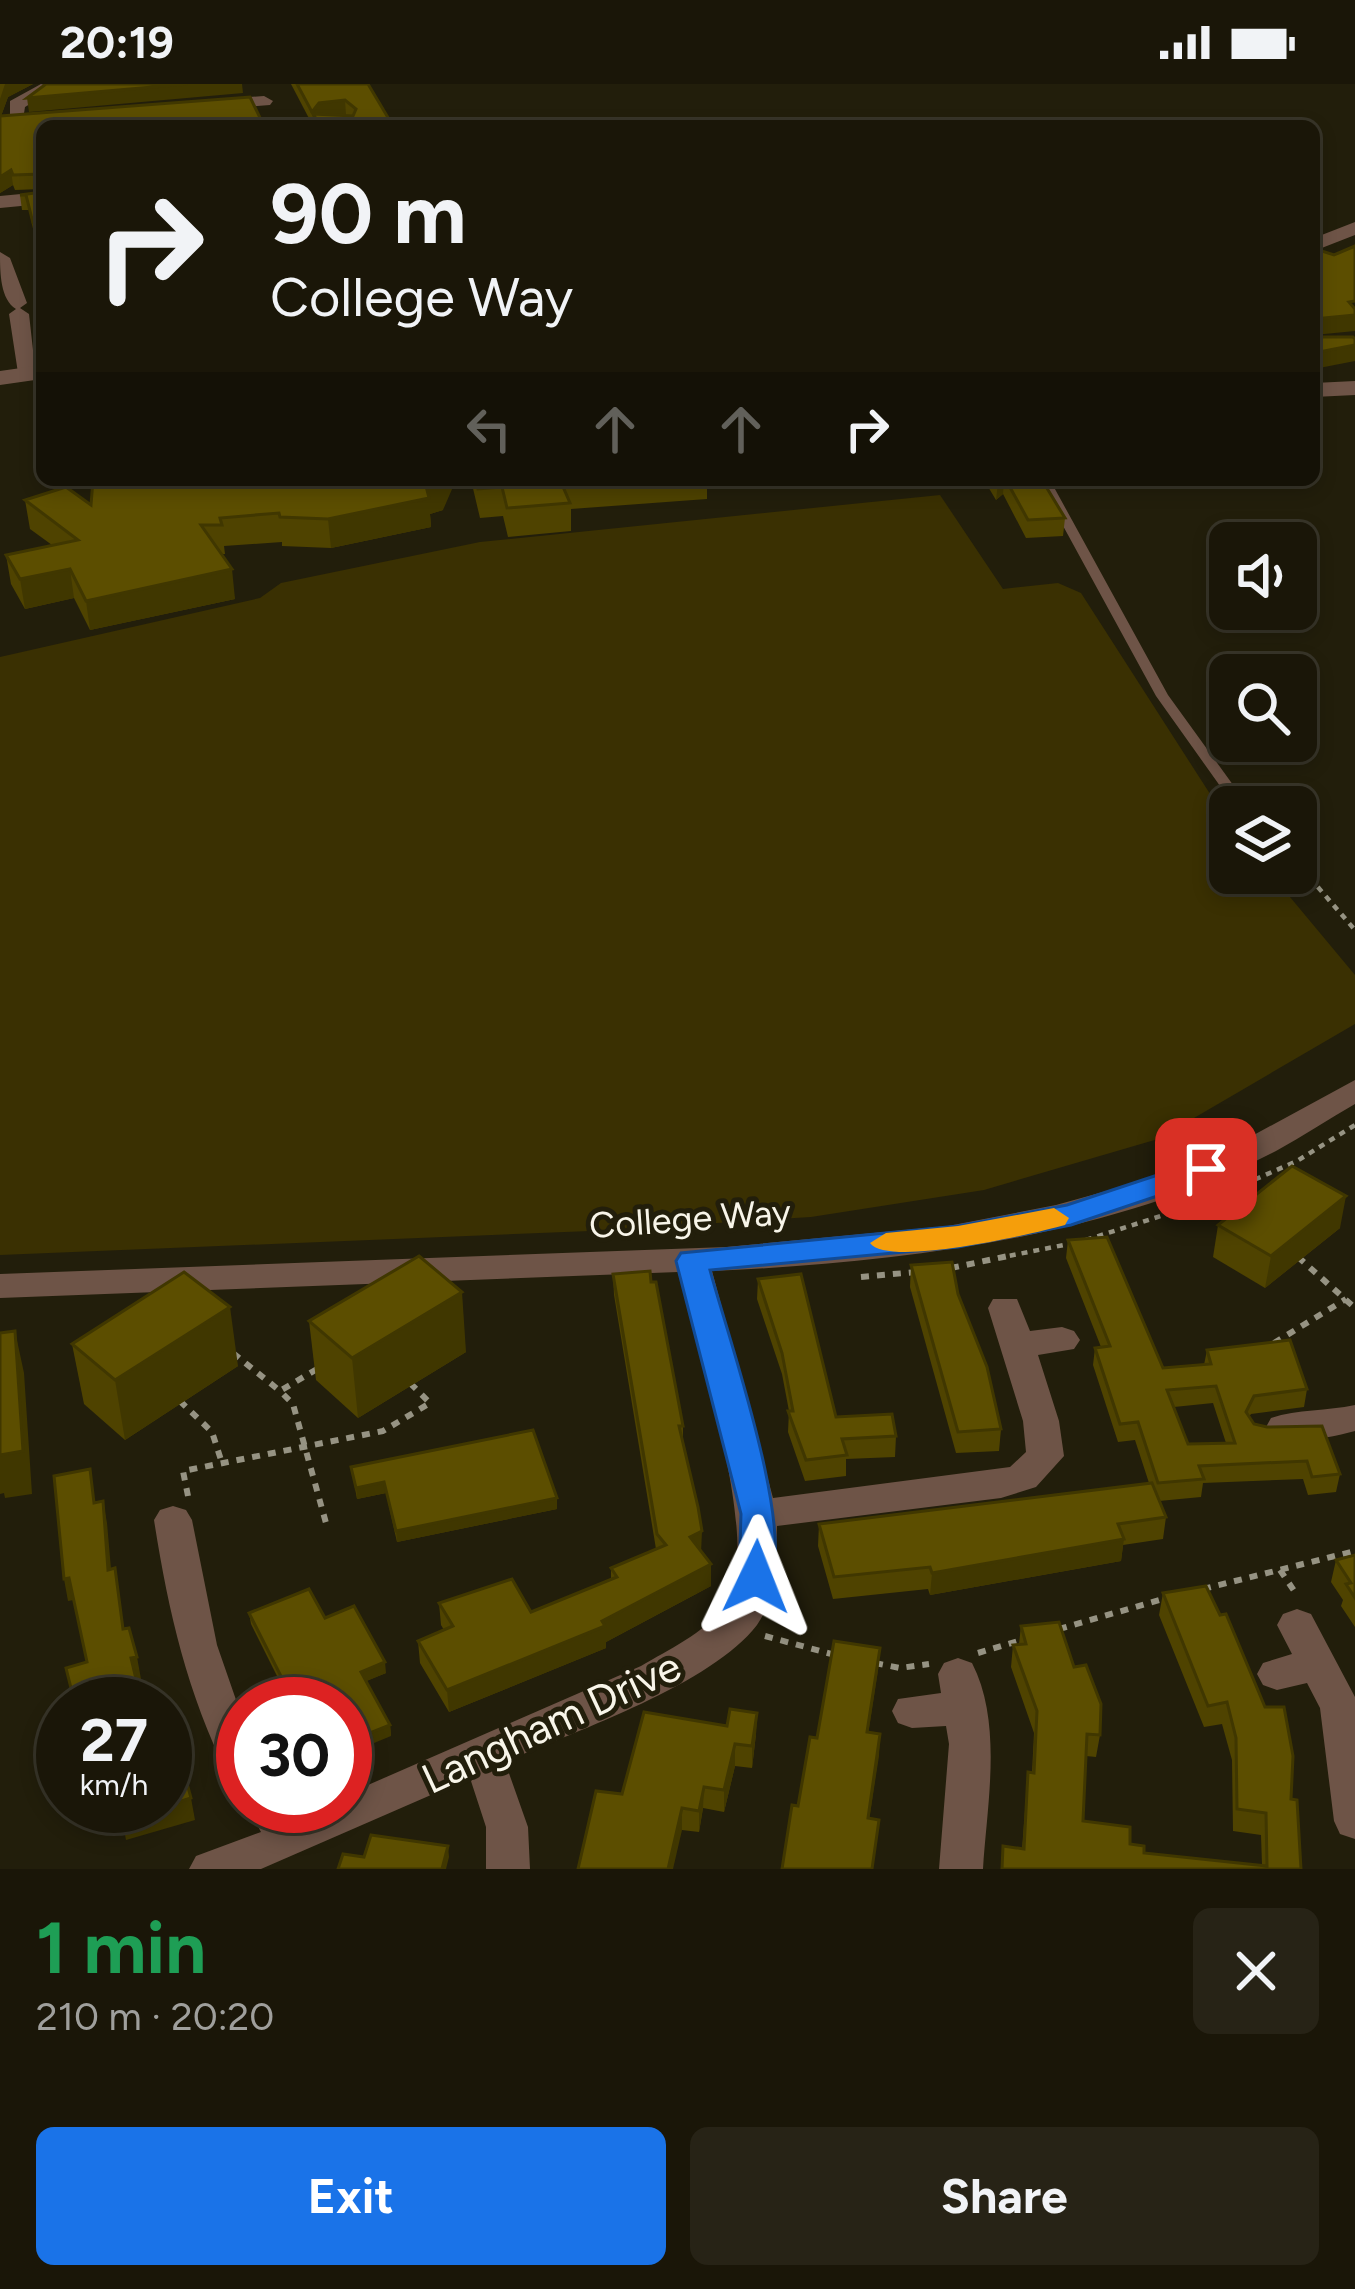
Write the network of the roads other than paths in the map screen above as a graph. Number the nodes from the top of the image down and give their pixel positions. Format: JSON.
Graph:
{"nodes":[{"id":1,"x":47,"y":88,"type":"edge"},
{"id":2,"x":266,"y":99,"type":"edge"},
{"id":3,"x":182,"y":108,"type":"edge"},
{"id":4,"x":8,"y":123,"type":"edge"},
{"id":5,"x":36,"y":199,"type":"edge"},
{"id":6,"x":0,"y":202,"type":"edge"},
{"id":7,"x":1355,"y":228,"type":"edge"},
{"id":8,"x":1320,"y":243,"type":"edge"},
{"id":9,"x":0,"y":258,"type":"edge"},
{"id":10,"x":36,"y":292,"type":"edge"},
{"id":11,"x":16,"y":303,"type":"junction"},
{"id":12,"x":36,"y":369,"type":"edge"},
{"id":13,"x":36,"y":376,"type":"edge"},
{"id":14,"x":0,"y":378,"type":"edge"},
{"id":15,"x":1355,"y":388,"type":"edge"},
{"id":16,"x":1320,"y":390,"type":"edge"},
{"id":17,"x":1047,"y":486,"type":"edge"},
{"id":18,"x":1228,"y":786,"type":"edge"},
{"id":19,"x":1355,"y":1090,"type":"edge"},
{"id":20,"x":692,"y":1261,"type":"junction"},
{"id":21,"x":0,"y":1286,"type":"edge"},
{"id":22,"x":1005,"y":1308,"type":"dead end"},
{"id":23,"x":1062,"y":1340,"type":"dead end"},
{"id":24,"x":1017,"y":1346,"type":"junction"},
{"id":25,"x":1355,"y":1418,"type":"edge"},
{"id":26,"x":1265,"y":1428,"type":"edge"},
{"id":27,"x":758,"y":1514,"type":"junction"},
{"id":28,"x":173,"y":1520,"type":"road end"},
{"id":29,"x":1297,"y":1625,"type":"dead end"},
{"id":30,"x":1318,"y":1665,"type":"junction"},
{"id":31,"x":1277,"y":1674,"type":"dead end"},
{"id":32,"x":912,"y":1711,"type":"dead end"},
{"id":33,"x":216,"y":1713,"type":"edge"},
{"id":34,"x":482,"y":1756,"type":"junction"},
{"id":35,"x":372,"y":1792,"type":"edge"},
{"id":36,"x":1355,"y":1821,"type":"edge"},
{"id":37,"x":263,"y":1833,"type":"edge"},
{"id":38,"x":211,"y":1869,"type":"edge"},
{"id":39,"x":508,"y":1869,"type":"edge"},
{"id":40,"x":961,"y":1869,"type":"edge"}],
"edges":[{"from":1,"to":4,"type":"street"},
{"from":2,"to":3,"type":"street"},
{"from":5,"to":6,"type":"street"},
{"from":7,"to":8,"type":"street"},
{"from":9,"to":11,"type":"street"},
{"from":10,"to":11,"type":"street"},
{"from":11,"to":12,"type":"street"},
{"from":13,"to":14,"type":"street"},
{"from":15,"to":16,"type":"street"},
{"from":17,"to":18,"type":"lane"},
{"from":19,"to":20,"type":"street","name":"College Way"},
{"from":20,"to":21,"type":"street","name":"College Way"},
{"from":20,"to":27,"type":"street","name":"Langham Drive"},
{"from":22,"to":24,"type":"street"},
{"from":23,"to":24,"type":"street"},
{"from":24,"to":27,"type":"street"},
{"from":25,"to":26,"type":"street"},
{"from":27,"to":34,"type":"street","name":"Langham Drive"},
{"from":28,"to":33,"type":"street"},
{"from":29,"to":30,"type":"street"},
{"from":30,"to":31,"type":"street"},
{"from":30,"to":36,"type":"street"},
{"from":32,"to":40,"type":"street"},
{"from":34,"to":35,"type":"street","name":"Langham Drive"},
{"from":34,"to":39,"type":"street"},
{"from":37,"to":38,"type":"street","name":"Langham Drive"}]}
